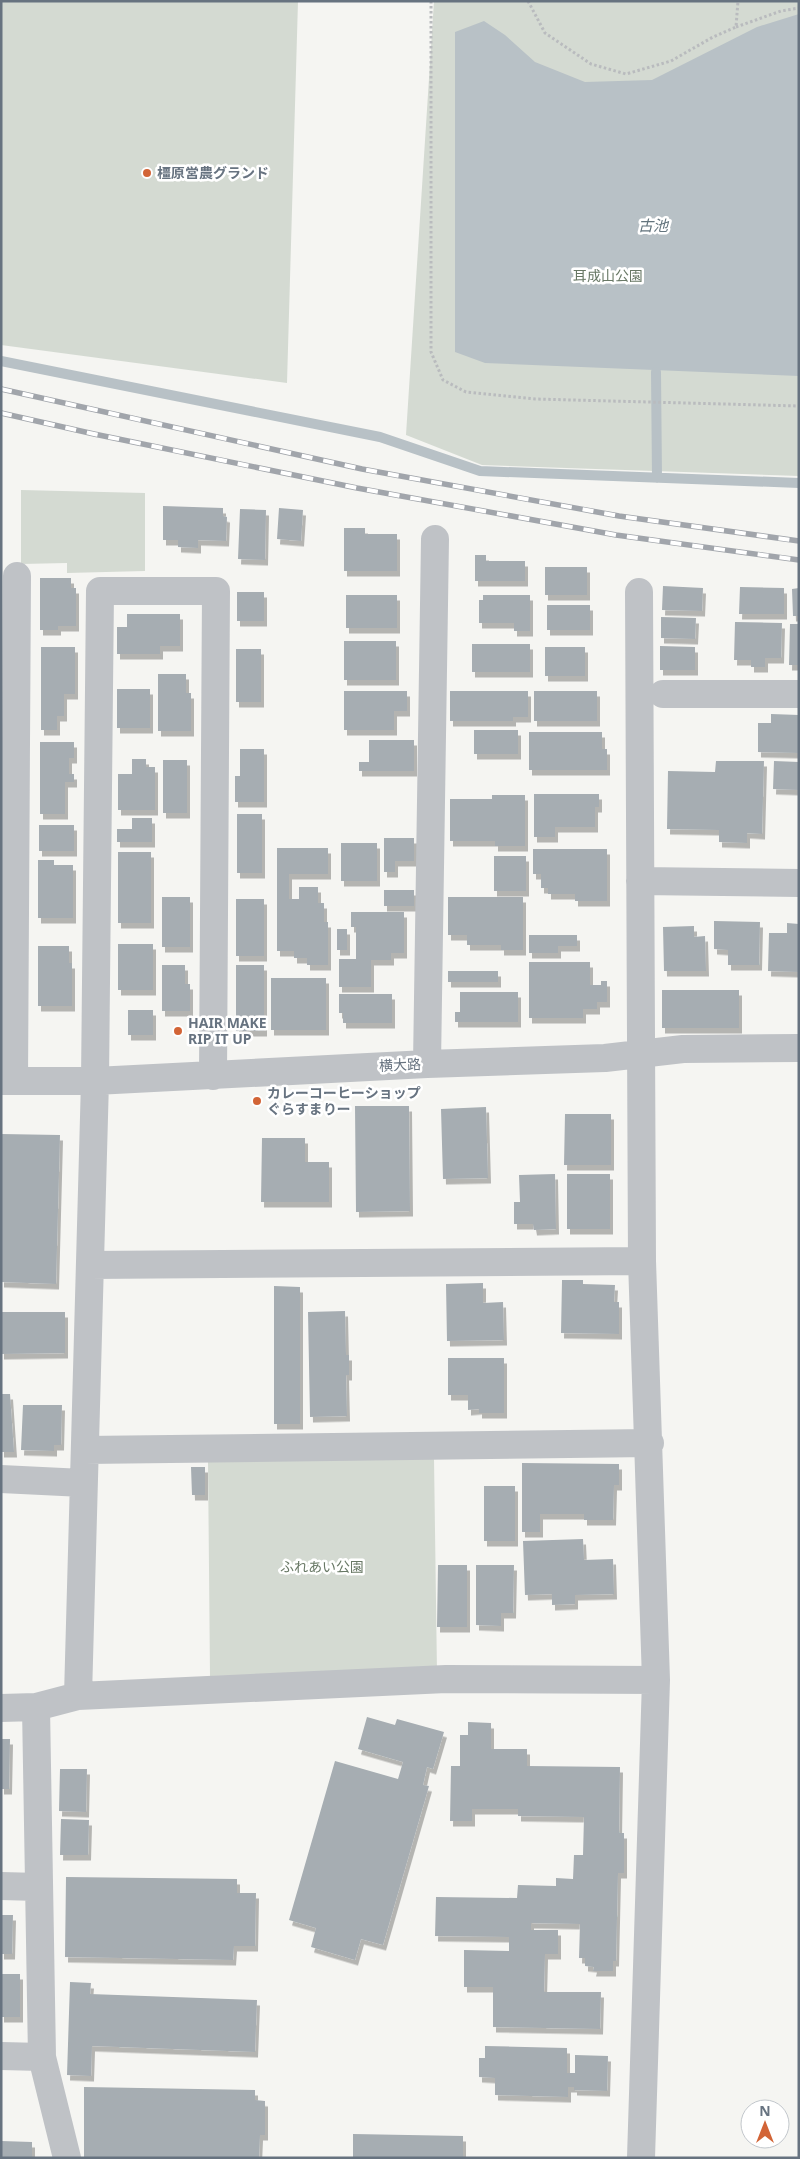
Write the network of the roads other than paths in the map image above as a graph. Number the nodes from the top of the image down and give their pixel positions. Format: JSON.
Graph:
{"nodes":[{"id":1,"x":435,"y":539,"type":"dead end"},
{"id":2,"x":17,"y":576,"type":"dead end"},
{"id":3,"x":639,"y":592,"type":"dead end"},
{"id":4,"x":663,"y":694,"type":"dead end"},
{"id":5,"x":799,"y":694,"type":"edge"},
{"id":6,"x":640,"y":881,"type":"junction"},
{"id":7,"x":799,"y":882,"type":"edge"},
{"id":8,"x":799,"y":1048,"type":"edge"},
{"id":9,"x":640,"y":1053,"type":"junction"},
{"id":10,"x":427,"y":1064,"type":"junction"},
{"id":11,"x":213,"y":1076,"type":"junction"},
{"id":12,"x":8,"y":1081,"type":"edge"},
{"id":13,"x":95,"y":1081,"type":"junction"},
{"id":14,"x":642,"y":1261,"type":"junction"},
{"id":15,"x":90,"y":1266,"type":"junction"},
{"id":16,"x":650,"y":1443,"type":"junction"},
{"id":17,"x":85,"y":1450,"type":"junction"},
{"id":18,"x":1,"y":1480,"type":"edge"},
{"id":19,"x":84,"y":1483,"type":"junction"},
{"id":20,"x":656,"y":1680,"type":"junction"},
{"id":21,"x":78,"y":1696,"type":"junction"},
{"id":22,"x":1,"y":1708,"type":"edge"},
{"id":23,"x":36,"y":1708,"type":"junction"},
{"id":24,"x":1,"y":1886,"type":"edge"},
{"id":25,"x":39,"y":1887,"type":"junction"},
{"id":26,"x":1,"y":2056,"type":"edge"},
{"id":27,"x":42,"y":2057,"type":"junction"},
{"id":28,"x":67,"y":2158,"type":"edge"},
{"id":29,"x":641,"y":2158,"type":"edge"}],
"edges":[{"from":1,"to":10,"type":"street"},
{"from":2,"to":12,"type":"street"},
{"from":3,"to":6,"type":"street"},
{"from":4,"to":5,"type":"street"},
{"from":6,"to":7,"type":"street"},
{"from":6,"to":9,"type":"street"},
{"from":8,"to":9,"type":"street","name":"横大路"},
{"from":9,"to":10,"type":"street","name":"横大路"},
{"from":9,"to":14,"type":"street"},
{"from":10,"to":11,"type":"street","name":"横大路"},
{"from":11,"to":13,"type":"street","name":"横大路"},
{"from":11,"to":13,"type":"street"},
{"from":12,"to":13,"type":"street","name":"横大路"},
{"from":13,"to":15,"type":"street"},
{"from":14,"to":15,"type":"street"},
{"from":14,"to":16,"type":"street"},
{"from":15,"to":17,"type":"street"},
{"from":16,"to":17,"type":"street"},
{"from":16,"to":20,"type":"street"},
{"from":17,"to":19,"type":"street"},
{"from":18,"to":19,"type":"street"},
{"from":19,"to":21,"type":"street"},
{"from":20,"to":21,"type":"street"},
{"from":20,"to":29,"type":"street"},
{"from":21,"to":23,"type":"street"},
{"from":22,"to":23,"type":"street"},
{"from":23,"to":25,"type":"street"},
{"from":24,"to":25,"type":"street"},
{"from":25,"to":27,"type":"street"},
{"from":26,"to":27,"type":"street"},
{"from":27,"to":28,"type":"street"}]}
